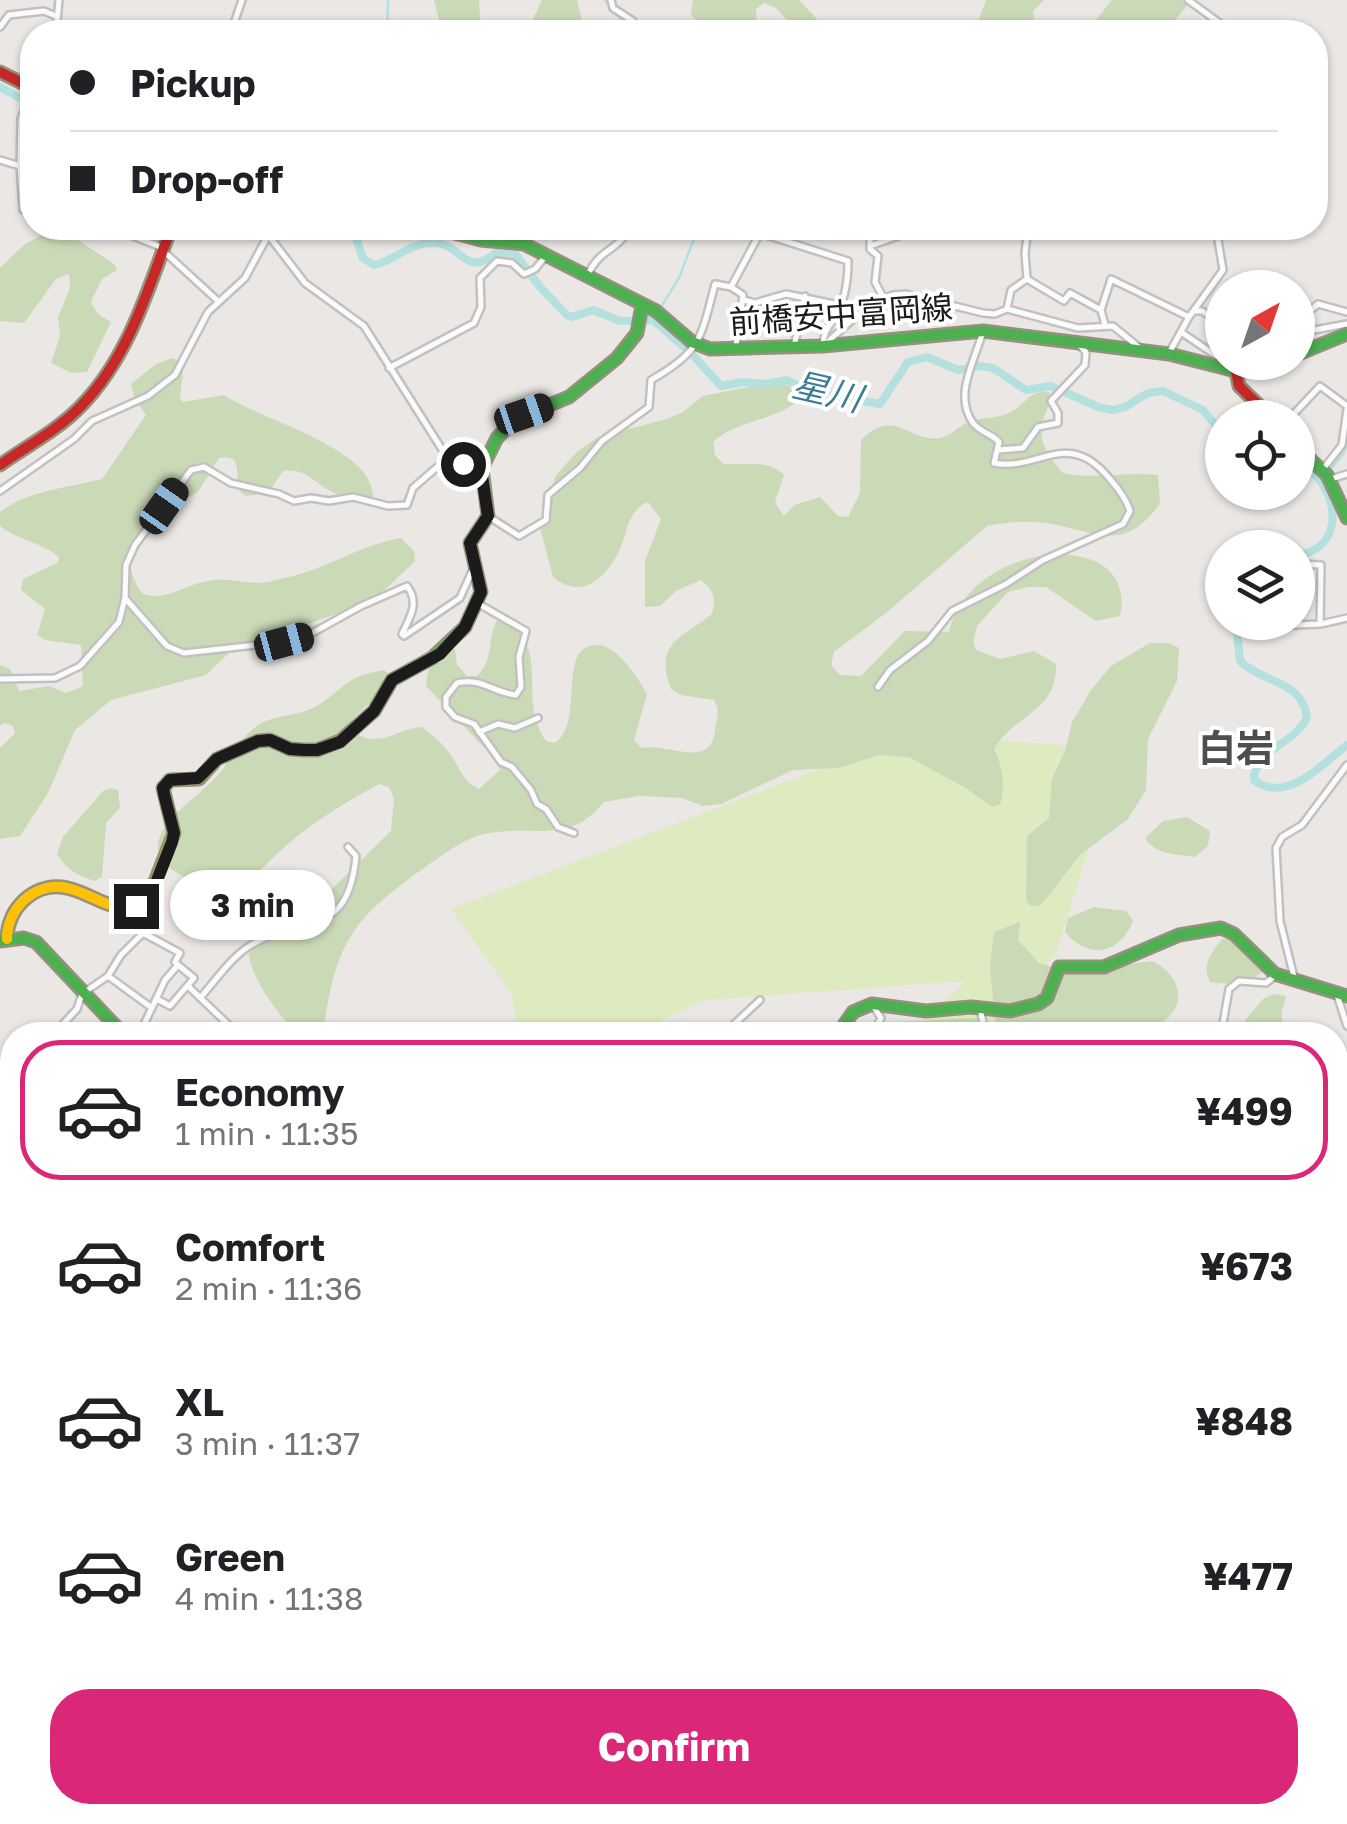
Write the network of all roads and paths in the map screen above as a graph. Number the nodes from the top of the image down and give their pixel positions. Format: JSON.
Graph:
{"nodes":[{"id":1,"x":59,"y":0,"type":"edge"},
{"id":2,"x":611,"y":0,"type":"edge"},
{"id":3,"x":1188,"y":0,"type":"edge"},
{"id":4,"x":56,"y":16,"type":"junction"},
{"id":5,"x":56,"y":20,"type":"edge"},
{"id":6,"x":632,"y":20,"type":"edge"},
{"id":7,"x":1216,"y":20,"type":"edge"},
{"id":8,"x":0,"y":26,"type":"edge"},
{"id":9,"x":0,"y":160,"type":"edge"},
{"id":10,"x":20,"y":166,"type":"edge"},
{"id":11,"x":142,"y":240,"type":"edge"},
{"id":12,"x":163,"y":240,"type":"edge"},
{"id":13,"x":267,"y":240,"type":"edge"},
{"id":14,"x":272,"y":240,"type":"edge"},
{"id":15,"x":480,"y":240,"type":"edge"},
{"id":16,"x":622,"y":240,"type":"edge"},
{"id":17,"x":756,"y":240,"type":"edge"},
{"id":18,"x":782,"y":240,"type":"edge"},
{"id":19,"x":870,"y":240,"type":"edge"},
{"id":20,"x":887,"y":240,"type":"edge"},
{"id":21,"x":1027,"y":240,"type":"edge"},
{"id":22,"x":1218,"y":240,"type":"edge"},
{"id":23,"x":870,"y":246,"type":"junction"},
{"id":24,"x":160,"y":248,"type":"junction"},
{"id":25,"x":546,"y":255,"type":"junction"},
{"id":26,"x":588,"y":275,"type":"junction"},
{"id":27,"x":1027,"y":279,"type":"junction"},
{"id":28,"x":731,"y":287,"type":"junction"},
{"id":29,"x":805,"y":296,"type":"junction"},
{"id":30,"x":883,"y":297,"type":"junction"},
{"id":31,"x":744,"y":300,"type":"junction"},
{"id":32,"x":218,"y":301,"type":"junction"},
{"id":33,"x":839,"y":305,"type":"junction"},
{"id":34,"x":1315,"y":308,"type":"edge"},
{"id":35,"x":1008,"y":309,"type":"junction"},
{"id":36,"x":1101,"y":310,"type":"junction"},
{"id":37,"x":1347,"y":312,"type":"edge"},
{"id":38,"x":640,"y":313,"type":"junction"},
{"id":39,"x":1191,"y":314,"type":"junction"},
{"id":40,"x":1205,"y":314,"type":"edge"},
{"id":41,"x":1347,"y":324,"type":"edge"},
{"id":42,"x":1105,"y":325,"type":"junction"},
{"id":43,"x":1071,"y":327,"type":"junction"},
{"id":44,"x":1315,"y":331,"type":"edge"},
{"id":45,"x":983,"y":332,"type":"junction"},
{"id":46,"x":1181,"y":332,"type":"junction"},
{"id":47,"x":1347,"y":334,"type":"edge"},
{"id":48,"x":1075,"y":342,"type":"junction"},
{"id":49,"x":698,"y":345,"type":"junction"},
{"id":50,"x":824,"y":346,"type":"junction"},
{"id":51,"x":794,"y":347,"type":"junction"},
{"id":52,"x":1315,"y":347,"type":"edge"},
{"id":53,"x":736,"y":348,"type":"junction"},
{"id":54,"x":1205,"y":349,"type":"edge"},
{"id":55,"x":1143,"y":351,"type":"junction"},
{"id":56,"x":1168,"y":354,"type":"junction"},
{"id":57,"x":1205,"y":357,"type":"edge"},
{"id":58,"x":389,"y":368,"type":"junction"},
{"id":59,"x":1238,"y":380,"type":"edge"},
{"id":60,"x":1254,"y":400,"type":"edge"},
{"id":61,"x":1307,"y":400,"type":"edge"},
{"id":62,"x":1347,"y":408,"type":"edge"},
{"id":63,"x":998,"y":450,"type":"junction"},
{"id":64,"x":450,"y":456,"type":"junction"},
{"id":65,"x":1315,"y":464,"type":"edge"},
{"id":66,"x":0,"y":465,"type":"edge"},
{"id":67,"x":1325,"y":474,"type":"junction"},
{"id":68,"x":1347,"y":474,"type":"edge"},
{"id":69,"x":482,"y":476,"type":"junction"},
{"id":70,"x":0,"y":492,"type":"edge"},
{"id":71,"x":488,"y":516,"type":"junction"},
{"id":72,"x":1347,"y":518,"type":"edge"},
{"id":73,"x":474,"y":564,"type":"junction"},
{"id":74,"x":1315,"y":565,"type":"edge"},
{"id":75,"x":124,"y":598,"type":"junction"},
{"id":76,"x":477,"y":603,"type":"junction"},
{"id":77,"x":1347,"y":618,"type":"edge"},
{"id":78,"x":1315,"y":624,"type":"edge"},
{"id":79,"x":1320,"y":624,"type":"junction"},
{"id":80,"x":0,"y":680,"type":"edge"},
{"id":81,"x":878,"y":687,"type":"dead end"},
{"id":82,"x":538,"y":718,"type":"dead end"},
{"id":83,"x":480,"y":732,"type":"junction"},
{"id":84,"x":1347,"y":766,"type":"edge"},
{"id":85,"x":574,"y":833,"type":"dead end"},
{"id":86,"x":348,"y":847,"type":"dead end"},
{"id":87,"x":147,"y":902,"type":"junction"},
{"id":88,"x":144,"y":933,"type":"junction"},
{"id":89,"x":4,"y":940,"type":"edge"},
{"id":90,"x":178,"y":965,"type":"junction"},
{"id":91,"x":1276,"y":975,"type":"junction"},
{"id":92,"x":108,"y":976,"type":"junction"},
{"id":93,"x":1295,"y":981,"type":"junction"},
{"id":94,"x":188,"y":985,"type":"junction"},
{"id":95,"x":82,"y":994,"type":"junction"},
{"id":96,"x":1342,"y":994,"type":"edge"},
{"id":97,"x":200,"y":998,"type":"junction"},
{"id":98,"x":157,"y":999,"type":"junction"},
{"id":99,"x":760,"y":1000,"type":"dead end"},
{"id":100,"x":872,"y":1004,"type":"junction"},
{"id":101,"x":152,"y":1008,"type":"junction"},
{"id":102,"x":980,"y":1009,"type":"junction"},
{"id":103,"x":65,"y":1022,"type":"edge"},
{"id":104,"x":110,"y":1022,"type":"edge"},
{"id":105,"x":144,"y":1022,"type":"edge"},
{"id":106,"x":225,"y":1022,"type":"edge"},
{"id":107,"x":736,"y":1022,"type":"edge"},
{"id":108,"x":846,"y":1022,"type":"edge"},
{"id":109,"x":879,"y":1022,"type":"edge"},
{"id":110,"x":983,"y":1022,"type":"edge"},
{"id":111,"x":1224,"y":1022,"type":"edge"},
{"id":112,"x":1346,"y":1022,"type":"edge"}],
"edges":[{"from":1,"to":4,"type":"street"},
{"from":2,"to":6,"type":"street"},
{"from":3,"to":7,"type":"street"},
{"from":4,"to":5,"type":"street"},
{"from":4,"to":8,"type":"street"},
{"from":9,"to":10,"type":"street"},
{"from":11,"to":24,"type":"street"},
{"from":12,"to":24,"type":"main road"},
{"from":13,"to":32,"type":"street"},
{"from":14,"to":58,"type":"street"},
{"from":15,"to":25,"type":"main road","name":"前橋安中富岡線"},
{"from":16,"to":26,"type":"street"},
{"from":17,"to":28,"type":"street"},
{"from":18,"to":33,"type":"street"},
{"from":19,"to":23,"type":"street"},
{"from":20,"to":23,"type":"street"},
{"from":21,"to":27,"type":"street"},
{"from":22,"to":39,"type":"street"},
{"from":23,"to":30,"type":"street"},
{"from":24,"to":32,"type":"street"},
{"from":24,"to":66,"type":"main road"},
{"from":25,"to":26,"type":"main road","name":"前橋安中富岡線"},
{"from":25,"to":58,"type":"street"},
{"from":26,"to":38,"type":"main road","name":"前橋安中富岡線"},
{"from":27,"to":35,"type":"street"},
{"from":27,"to":36,"type":"street"},
{"from":28,"to":31,"type":"street"},
{"from":28,"to":49,"type":"street"},
{"from":29,"to":31,"type":"street"},
{"from":29,"to":33,"type":"street"},
{"from":29,"to":51,"type":"street"},
{"from":30,"to":35,"type":"street"},
{"from":30,"to":50,"type":"street"},
{"from":31,"to":53,"type":"street"},
{"from":32,"to":70,"type":"street"},
{"from":33,"to":50,"type":"street"},
{"from":34,"to":37,"type":"street"},
{"from":35,"to":43,"type":"street"},
{"from":36,"to":39,"type":"street"},
{"from":36,"to":42,"type":"street"},
{"from":38,"to":49,"type":"main road","name":"前橋安中富岡線"},
{"from":38,"to":69,"type":"main road"},
{"from":39,"to":40,"type":"street"},
{"from":39,"to":46,"type":"street"},
{"from":41,"to":44,"type":"street"},
{"from":42,"to":43,"type":"street"},
{"from":42,"to":55,"type":"street"},
{"from":43,"to":48,"type":"street"},
{"from":45,"to":48,"type":"main road","name":"前橋安中富岡線"},
{"from":45,"to":50,"type":"main road","name":"前橋安中富岡線"},
{"from":45,"to":63,"type":"street"},
{"from":46,"to":54,"type":"street"},
{"from":46,"to":56,"type":"street"},
{"from":47,"to":52,"type":"main road"},
{"from":48,"to":55,"type":"main road","name":"前橋安中富岡線"},
{"from":48,"to":63,"type":"street"},
{"from":49,"to":53,"type":"main road","name":"前橋安中富岡線"},
{"from":49,"to":71,"type":"street"},
{"from":50,"to":51,"type":"main road","name":"前橋安中富岡線"},
{"from":51,"to":53,"type":"main road","name":"前橋安中富岡線"},
{"from":55,"to":56,"type":"main road","name":"前橋安中富岡線"},
{"from":56,"to":57,"type":"main road","name":"前橋安中富岡線"},
{"from":58,"to":64,"type":"street"},
{"from":59,"to":60,"type":"main road"},
{"from":61,"to":62,"type":"street"},
{"from":62,"to":67,"type":"street"},
{"from":63,"to":81,"type":"street"},
{"from":64,"to":69,"type":"street"},
{"from":64,"to":75,"type":"street"},
{"from":65,"to":67,"type":"main road"},
{"from":67,"to":68,"type":"street"},
{"from":67,"to":72,"type":"main road"},
{"from":69,"to":71,"type":"main road"},
{"from":71,"to":73,"type":"main road"},
{"from":73,"to":75,"type":"street"},
{"from":73,"to":76,"type":"main road"},
{"from":74,"to":79,"type":"street"},
{"from":75,"to":80,"type":"street"},
{"from":76,"to":83,"type":"street"},
{"from":76,"to":87,"type":"main road"},
{"from":77,"to":79,"type":"street"},
{"from":78,"to":79,"type":"street"},
{"from":82,"to":83,"type":"street"},
{"from":83,"to":85,"type":"street"},
{"from":84,"to":93,"type":"street"},
{"from":86,"to":97,"type":"street"},
{"from":87,"to":88,"type":"street"},
{"from":87,"to":89,"type":"main road"},
{"from":88,"to":90,"type":"street"},
{"from":88,"to":92,"type":"street"},
{"from":89,"to":95,"type":"main road"},
{"from":90,"to":94,"type":"street"},
{"from":90,"to":98,"type":"street"},
{"from":91,"to":93,"type":"main road"},
{"from":91,"to":102,"type":"main road"},
{"from":91,"to":111,"type":"street"},
{"from":92,"to":95,"type":"street"},
{"from":92,"to":101,"type":"street"},
{"from":93,"to":96,"type":"main road"},
{"from":94,"to":97,"type":"street"},
{"from":94,"to":98,"type":"street"},
{"from":95,"to":103,"type":"street"},
{"from":95,"to":104,"type":"main road"},
{"from":96,"to":112,"type":"street"},
{"from":97,"to":106,"type":"street"},
{"from":98,"to":101,"type":"street"},
{"from":99,"to":107,"type":"street"},
{"from":100,"to":102,"type":"main road"},
{"from":100,"to":108,"type":"main road"},
{"from":100,"to":109,"type":"street"},
{"from":101,"to":105,"type":"street"},
{"from":102,"to":110,"type":"street"}]}
